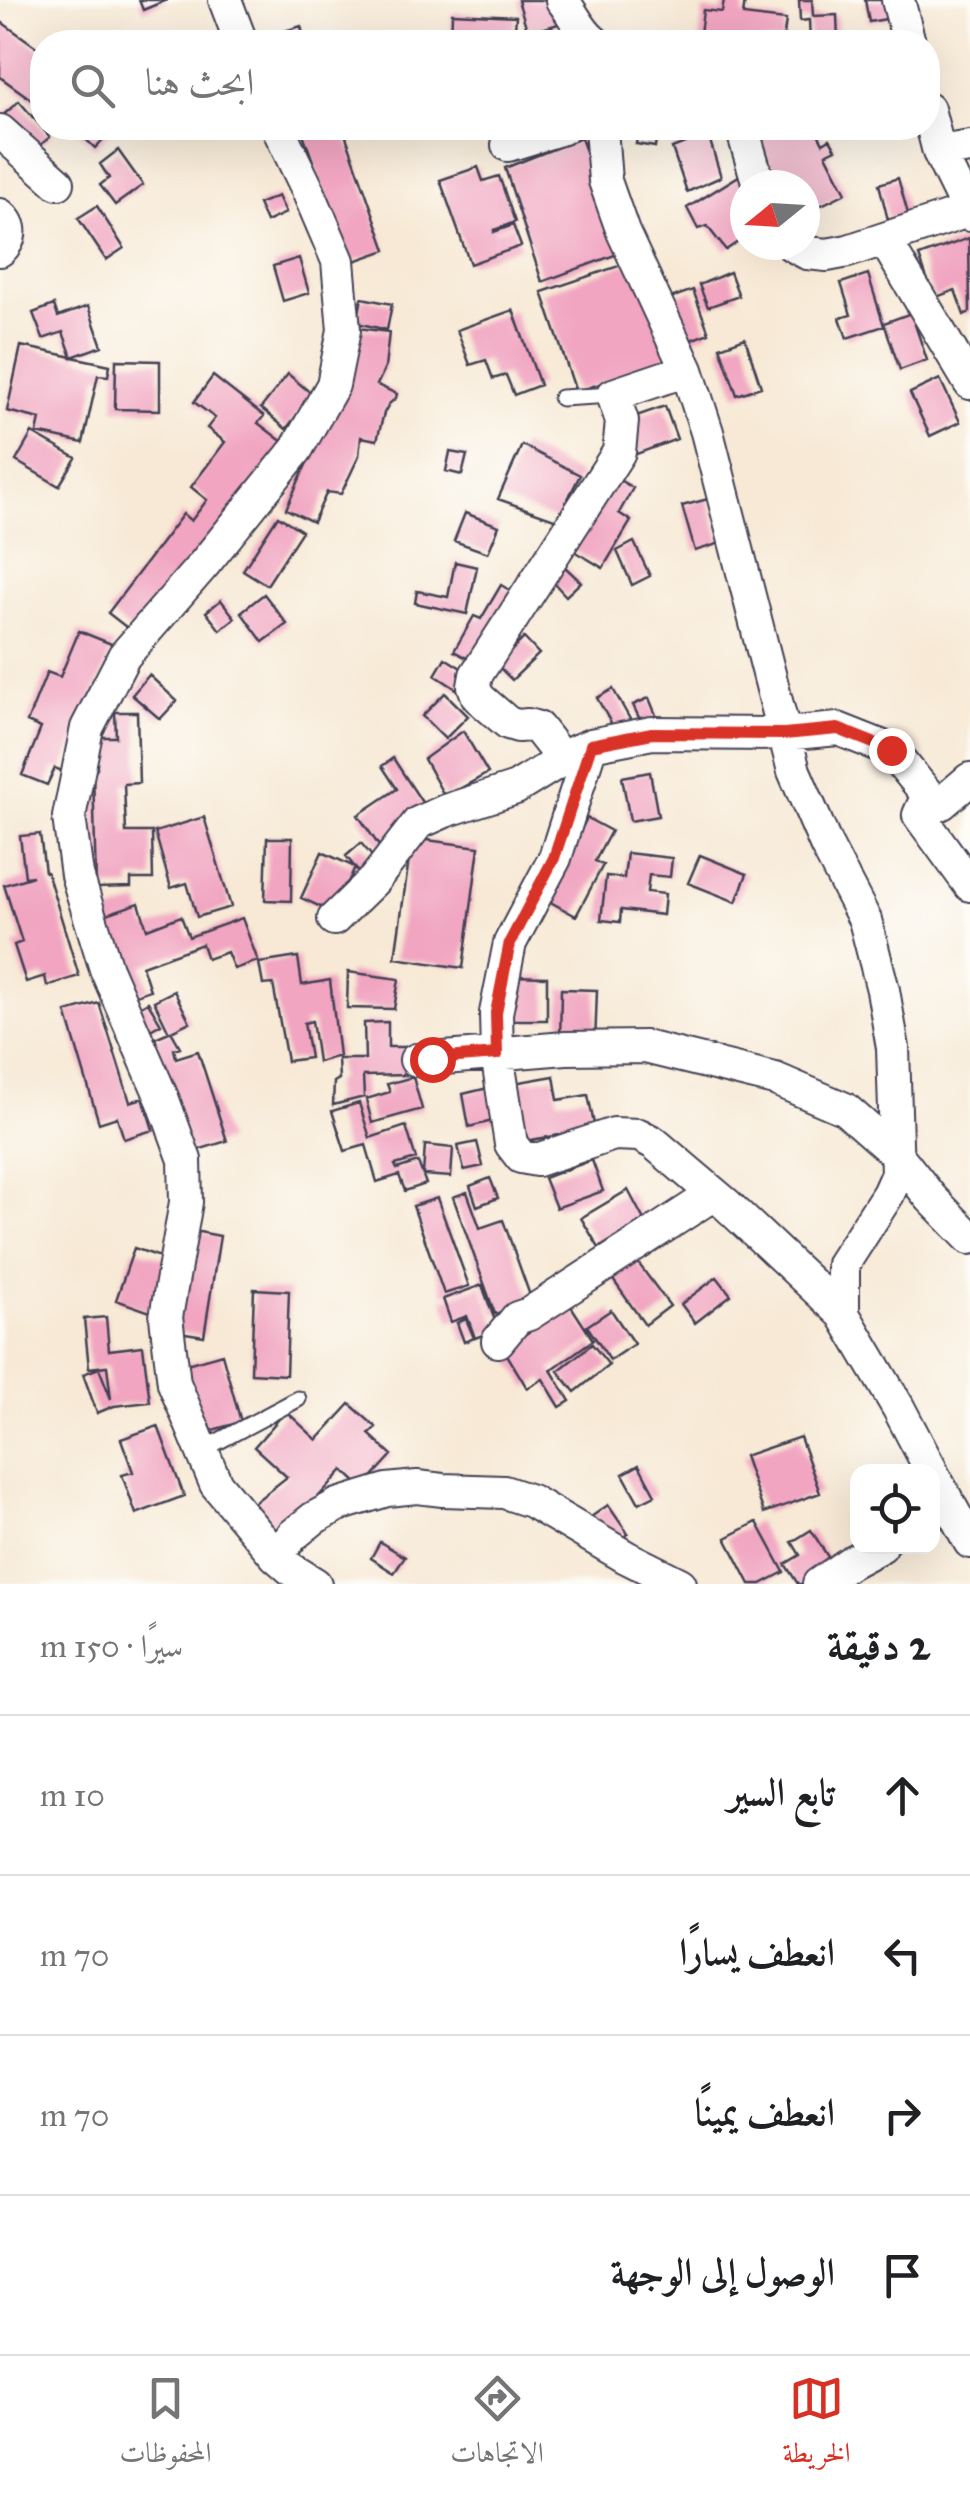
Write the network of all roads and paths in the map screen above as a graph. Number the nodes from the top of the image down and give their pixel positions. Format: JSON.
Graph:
{"nodes":[{"id":1,"x":225,"y":0,"type":"edge"},
{"id":2,"x":562,"y":0,"type":"edge"},
{"id":3,"x":898,"y":0,"type":"edge"},
{"id":4,"x":236,"y":30,"type":"edge"},
{"id":5,"x":582,"y":30,"type":"edge"},
{"id":6,"x":906,"y":30,"type":"edge"},
{"id":7,"x":940,"y":127,"type":"edge"},
{"id":8,"x":0,"y":131,"type":"edge"},
{"id":9,"x":284,"y":140,"type":"edge"},
{"id":10,"x":526,"y":140,"type":"edge"},
{"id":11,"x":602,"y":140,"type":"edge"},
{"id":12,"x":746,"y":140,"type":"edge"},
{"id":13,"x":508,"y":146,"type":"dead end"},
{"id":14,"x":954,"y":149,"type":"edge"},
{"id":15,"x":755,"y":170,"type":"edge"},
{"id":16,"x":58,"y":183,"type":"dead end"},
{"id":17,"x":969,"y":213,"type":"edge"},
{"id":18,"x":0,"y":215,"type":"edge"},
{"id":19,"x":884,"y":239,"type":"junction"},
{"id":20,"x":0,"y":250,"type":"edge"},
{"id":21,"x":820,"y":254,"type":"edge"},
{"id":22,"x":687,"y":370,"type":"junction"},
{"id":23,"x":970,"y":383,"type":"edge"},
{"id":24,"x":613,"y":395,"type":"junction"},
{"id":25,"x":561,"y":398,"type":"dead end"},
{"id":26,"x":784,"y":734,"type":"junction"},
{"id":27,"x":577,"y":752,"type":"junction"},
{"id":28,"x":970,"y":778,"type":"edge"},
{"id":29,"x":919,"y":815,"type":"junction"},
{"id":30,"x":970,"y":885,"type":"edge"},
{"id":31,"x":334,"y":919,"type":"dead end"},
{"id":32,"x":497,"y":1054,"type":"junction"},
{"id":33,"x":416,"y":1060,"type":"dead end"},
{"id":34,"x":896,"y":1154,"type":"junction"},
{"id":35,"x":714,"y":1194,"type":"junction"},
{"id":36,"x":970,"y":1238,"type":"edge"},
{"id":37,"x":843,"y":1314,"type":"junction"},
{"id":38,"x":498,"y":1341,"type":"dead end"},
{"id":39,"x":298,"y":1399,"type":"dead end"},
{"id":40,"x":202,"y":1450,"type":"junction"},
{"id":41,"x":928,"y":1464,"type":"edge"},
{"id":42,"x":940,"y":1486,"type":"edge"},
{"id":43,"x":940,"y":1535,"type":"edge"},
{"id":44,"x":969,"y":1537,"type":"edge"},
{"id":45,"x":866,"y":1554,"type":"edge"},
{"id":46,"x":276,"y":1556,"type":"junction"},
{"id":47,"x":316,"y":1584,"type":"edge"},
{"id":48,"x":680,"y":1584,"type":"edge"},
{"id":49,"x":819,"y":1584,"type":"edge"}],
"edges":[{"from":1,"to":4,"type":"street"},
{"from":2,"to":5,"type":"street"},
{"from":3,"to":6,"type":"street"},
{"from":7,"to":14,"type":"street"},
{"from":8,"to":16,"type":"street"},
{"from":9,"to":40,"type":"street"},
{"from":10,"to":13,"type":"street"},
{"from":11,"to":22,"type":"street"},
{"from":12,"to":15,"type":"street"},
{"from":14,"to":17,"type":"street"},
{"from":17,"to":19,"type":"street"},
{"from":18,"to":20,"type":"street"},
{"from":19,"to":21,"type":"street"},
{"from":19,"to":23,"type":"street"},
{"from":22,"to":24,"type":"street"},
{"from":22,"to":26,"type":"street"},
{"from":24,"to":25,"type":"lane"},
{"from":24,"to":27,"type":"street"},
{"from":26,"to":27,"type":"street"},
{"from":26,"to":29,"type":"street"},
{"from":26,"to":34,"type":"street"},
{"from":27,"to":31,"type":"street"},
{"from":27,"to":32,"type":"street"},
{"from":28,"to":29,"type":"street"},
{"from":29,"to":30,"type":"street"},
{"from":32,"to":33,"type":"street"},
{"from":32,"to":34,"type":"street"},
{"from":32,"to":35,"type":"street"},
{"from":34,"to":36,"type":"street"},
{"from":34,"to":37,"type":"street"},
{"from":35,"to":37,"type":"street"},
{"from":35,"to":38,"type":"street"},
{"from":37,"to":41,"type":"street"},
{"from":39,"to":40,"type":"lane"},
{"from":40,"to":46,"type":"street"},
{"from":42,"to":44,"type":"street"},
{"from":43,"to":44,"type":"street"},
{"from":45,"to":49,"type":"street"},
{"from":46,"to":47,"type":"street"},
{"from":46,"to":48,"type":"street"}]}
